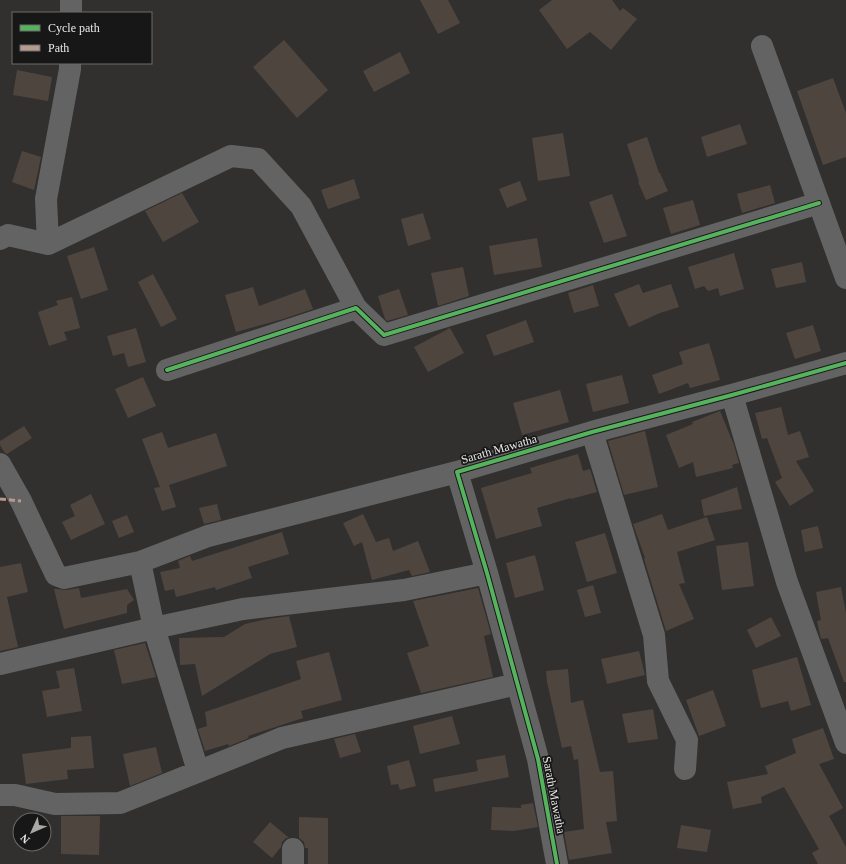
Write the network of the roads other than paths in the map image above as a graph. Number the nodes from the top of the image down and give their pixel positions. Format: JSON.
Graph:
{"nodes":[{"id":1,"x":71,"y":0,"type":"edge"},
{"id":2,"x":71,"y":12,"type":"edge"},
{"id":3,"x":762,"y":46,"type":"dead end"},
{"id":4,"x":70,"y":64,"type":"edge"},
{"id":5,"x":819,"y":203,"type":"junction"},
{"id":6,"x":0,"y":239,"type":"edge"},
{"id":7,"x":48,"y":244,"type":"junction"},
{"id":8,"x":846,"y":278,"type":"edge"},
{"id":9,"x":356,"y":308,"type":"junction"},
{"id":10,"x":846,"y":363,"type":"edge"},
{"id":11,"x":167,"y":370,"type":"dead end"},
{"id":12,"x":732,"y":396,"type":"junction"},
{"id":13,"x":592,"y":432,"type":"junction"},
{"id":14,"x":0,"y":464,"type":"edge"},
{"id":15,"x":457,"y":472,"type":"junction"},
{"id":16,"x":140,"y":562,"type":"junction"},
{"id":17,"x":487,"y":573,"type":"junction"},
{"id":18,"x":154,"y":628,"type":"junction"},
{"id":19,"x":0,"y":664,"type":"edge"},
{"id":20,"x":517,"y":684,"type":"junction"},
{"id":21,"x":846,"y":743,"type":"edge"},
{"id":22,"x":684,"y":769,"type":"dead end"},
{"id":23,"x":198,"y":771,"type":"junction"},
{"id":24,"x":0,"y":795,"type":"edge"},
{"id":25,"x":557,"y":864,"type":"edge"}],
"edges":[{"from":1,"to":2,"type":"street"},
{"from":3,"to":5,"type":"street"},
{"from":4,"to":7,"type":"street"},
{"from":5,"to":8,"type":"street"},
{"from":5,"to":9,"type":"street"},
{"from":6,"to":7,"type":"street"},
{"from":7,"to":9,"type":"street"},
{"from":9,"to":11,"type":"street"},
{"from":10,"to":12,"type":"street","name":"Sarath Mawatha"},
{"from":12,"to":13,"type":"street","name":"Sarath Mawatha"},
{"from":12,"to":21,"type":"street"},
{"from":13,"to":15,"type":"street","name":"Sarath Mawatha"},
{"from":13,"to":22,"type":"street"},
{"from":14,"to":16,"type":"street"},
{"from":15,"to":16,"type":"street"},
{"from":15,"to":17,"type":"street","name":"Sarath Mawatha"},
{"from":16,"to":18,"type":"street"},
{"from":17,"to":18,"type":"street"},
{"from":17,"to":20,"type":"street","name":"Sarath Mawatha"},
{"from":18,"to":19,"type":"street"},
{"from":18,"to":23,"type":"street"},
{"from":20,"to":23,"type":"street"},
{"from":20,"to":25,"type":"street","name":"Sarath Mawatha"},
{"from":23,"to":24,"type":"street"}]}
